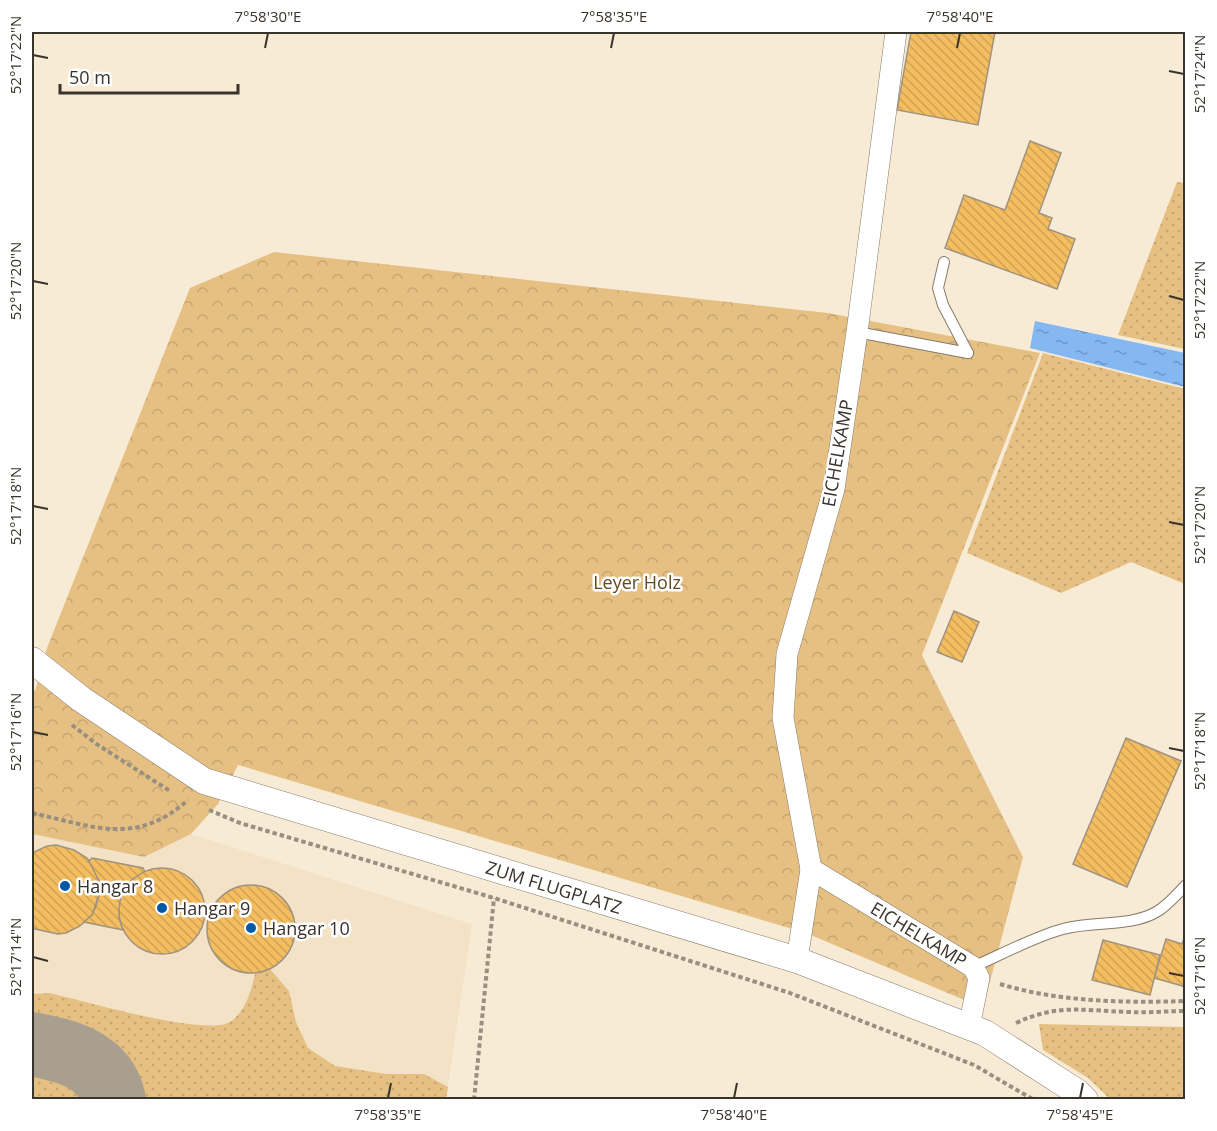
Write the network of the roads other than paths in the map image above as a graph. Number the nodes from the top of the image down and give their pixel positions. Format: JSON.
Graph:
{"nodes":[{"id":1,"x":896,"y":32,"type":"edge"},
{"id":2,"x":944,"y":262,"type":"dead end"},
{"id":3,"x":857,"y":332,"type":"junction"},
{"id":4,"x":32,"y":660,"type":"edge"},
{"id":5,"x":811,"y":869,"type":"junction"},
{"id":6,"x":1185,"y":885,"type":"edge"},
{"id":7,"x":797,"y":960,"type":"junction"},
{"id":8,"x":976,"y":972,"type":"junction"},
{"id":9,"x":977,"y":1030,"type":"junction"},
{"id":10,"x":1085,"y":1100,"type":"edge"}],
"edges":[{"from":1,"to":3,"type":"street","name":"EICHELKAMP"},
{"from":2,"to":3,"type":"lane"},
{"from":3,"to":5,"type":"street","name":"EICHELKAMP"},
{"from":4,"to":7,"type":"street","name":"ZUM FLUGPLATZ"},
{"from":5,"to":7,"type":"street","name":"EICHELKAMP"},
{"from":5,"to":8,"type":"street","name":"EICHELKAMP"},
{"from":6,"to":8,"type":"lane"},
{"from":7,"to":9,"type":"street","name":"ZUM FLUGPLATZ"},
{"from":8,"to":9,"type":"street","name":"EICHELKAMP"},
{"from":9,"to":10,"type":"street","name":"ZUM FLUGPLATZ"}]}
